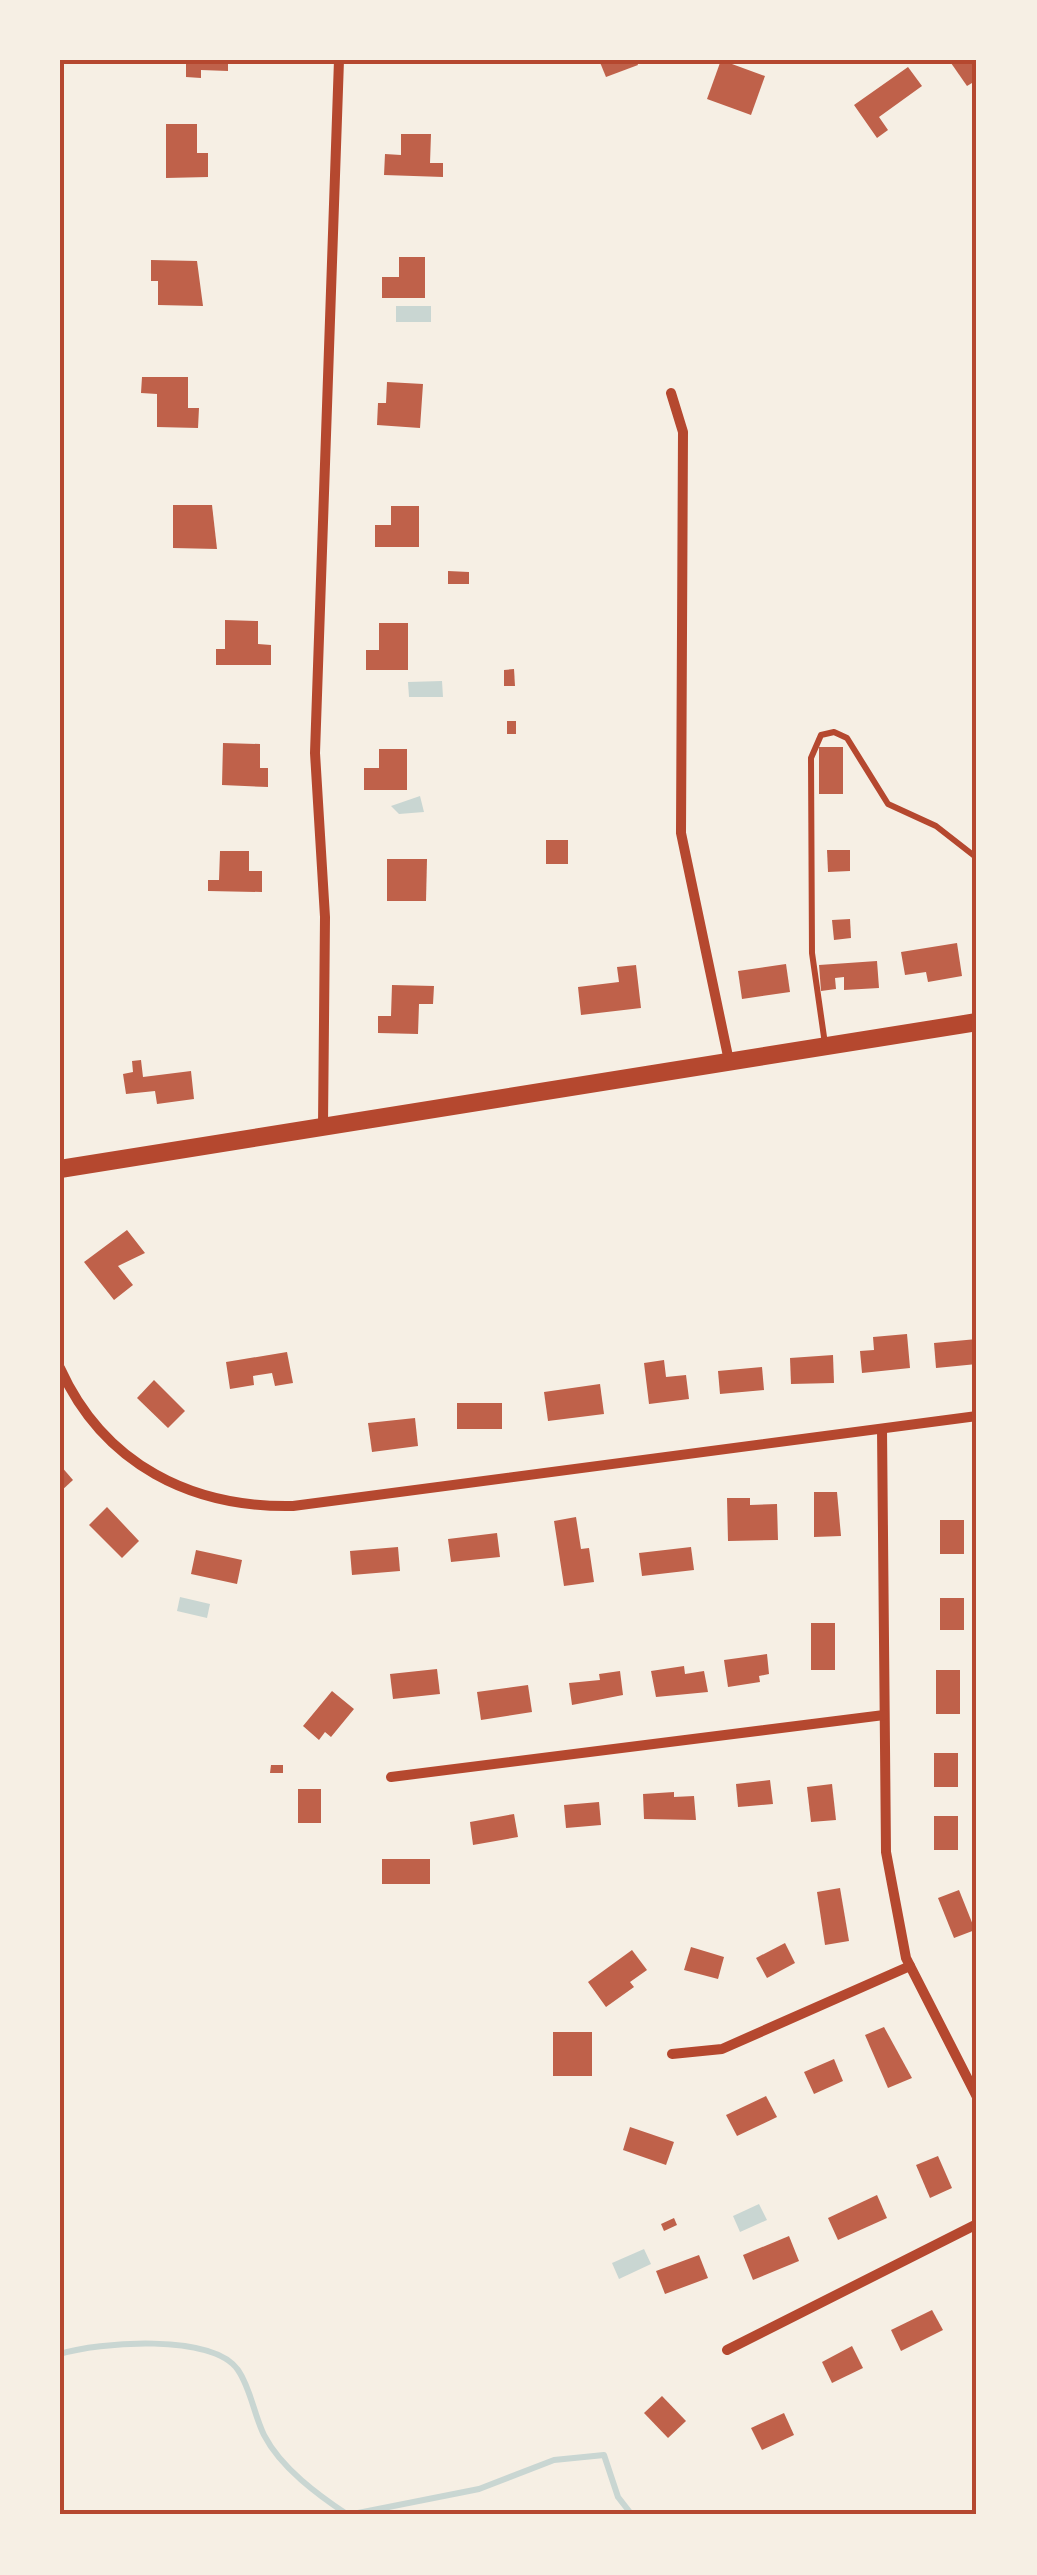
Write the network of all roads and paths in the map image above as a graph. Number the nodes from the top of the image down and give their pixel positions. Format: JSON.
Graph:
{"nodes":[{"id":1,"x":339,"y":60,"type":"edge"},
{"id":2,"x":670,"y":393,"type":"dead end"},
{"id":3,"x":977,"y":858,"type":"edge"},
{"id":4,"x":977,"y":1022,"type":"edge"},
{"id":5,"x":826,"y":1046,"type":"junction"},
{"id":6,"x":730,"y":1060,"type":"junction"},
{"id":7,"x":324,"y":1125,"type":"junction"},
{"id":8,"x":60,"y":1168,"type":"edge"},
{"id":9,"x":60,"y":1368,"type":"edge"},
{"id":10,"x":977,"y":1416,"type":"edge"},
{"id":11,"x":882,"y":1428,"type":"junction"},
{"id":12,"x":884,"y":1714,"type":"junction"},
{"id":13,"x":391,"y":1778,"type":"dead end"},
{"id":14,"x":910,"y":1966,"type":"junction"},
{"id":15,"x":672,"y":2054,"type":"dead end"},
{"id":16,"x":977,"y":2097,"type":"edge"},
{"id":17,"x":977,"y":2224,"type":"edge"},
{"id":18,"x":726,"y":2350,"type":"dead end"}],
"edges":[{"from":1,"to":7,"type":"street"},
{"from":2,"to":6,"type":"street"},
{"from":3,"to":5,"type":"lane"},
{"from":4,"to":5,"type":"main road"},
{"from":5,"to":6,"type":"main road"},
{"from":6,"to":7,"type":"main road"},
{"from":7,"to":8,"type":"main road"},
{"from":9,"to":11,"type":"street"},
{"from":10,"to":11,"type":"street"},
{"from":11,"to":12,"type":"street"},
{"from":12,"to":13,"type":"street"},
{"from":12,"to":14,"type":"street"},
{"from":14,"to":15,"type":"street"},
{"from":14,"to":16,"type":"street"},
{"from":17,"to":18,"type":"street"}]}
